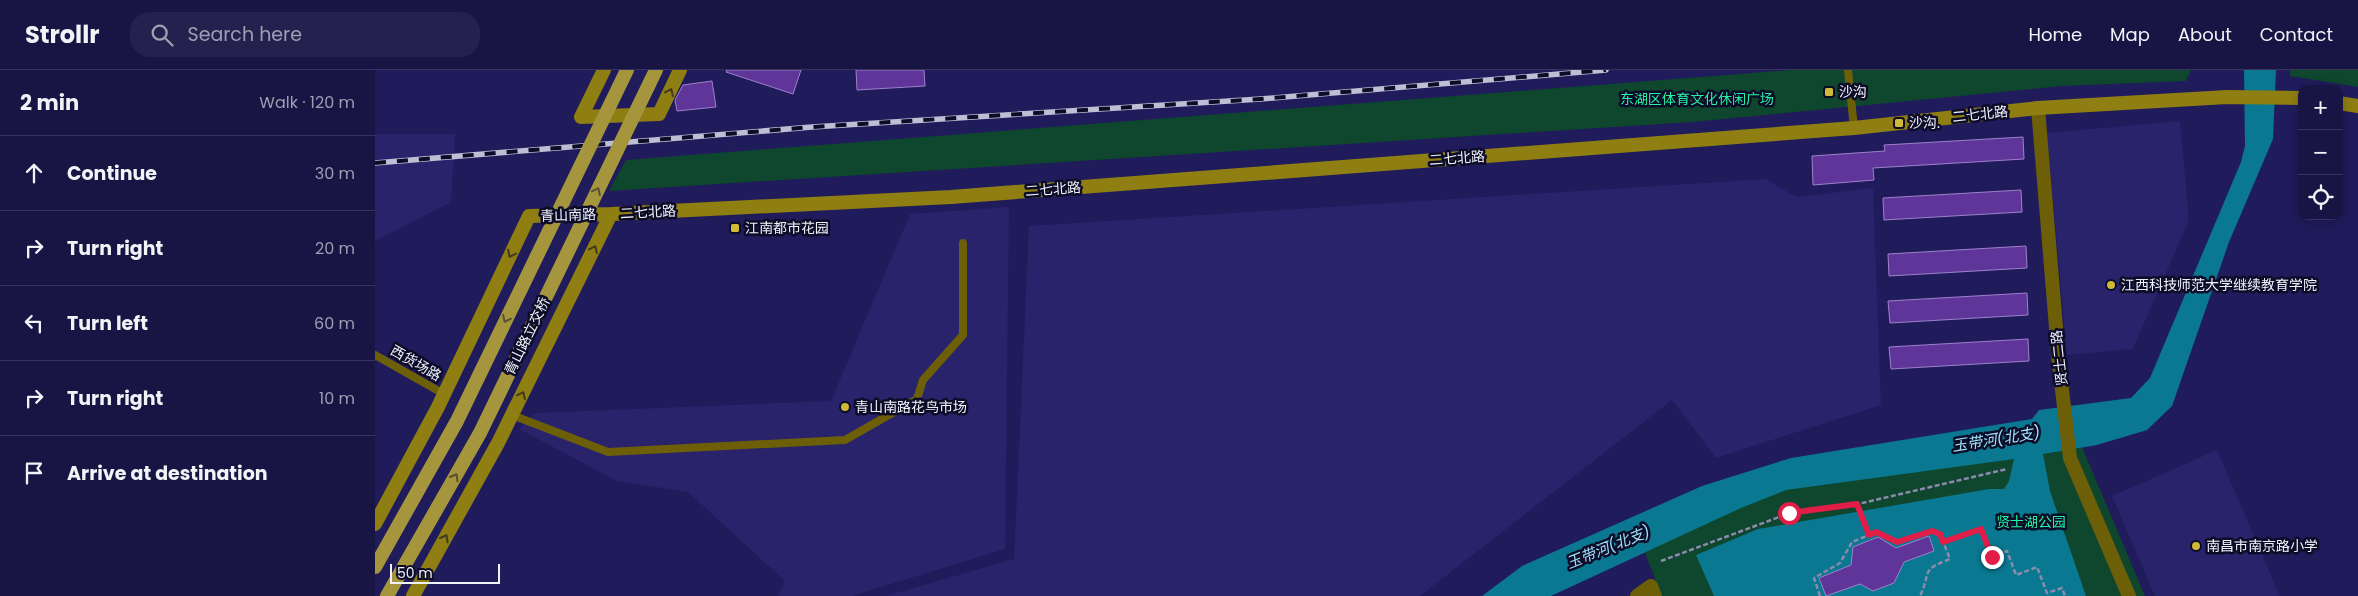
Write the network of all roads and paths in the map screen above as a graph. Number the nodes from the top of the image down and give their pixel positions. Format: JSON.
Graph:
{"nodes":[{"id":1,"x":604,"y":70,"type":"edge"},
{"id":2,"x":627,"y":70,"type":"edge"},
{"id":3,"x":656,"y":70,"type":"edge"},
{"id":4,"x":680,"y":70,"type":"edge"},
{"id":5,"x":1848,"y":70,"type":"edge"},
{"id":6,"x":2298,"y":97,"type":"edge"},
{"id":7,"x":2343,"y":104,"type":"edge"},
{"id":8,"x":2358,"y":106,"type":"edge"},
{"id":9,"x":2038,"y":108,"type":"junction"},
{"id":10,"x":1854,"y":128,"type":"junction"},
{"id":11,"x":611,"y":214,"type":"junction"},
{"id":12,"x":963,"y":243,"type":"dead end"},
{"id":13,"x":375,"y":355,"type":"edge"},
{"id":14,"x":444,"y":394,"type":"junction"},
{"id":15,"x":512,"y":415,"type":"junction"},
{"id":16,"x":2007,"y":468,"type":"dead end"},
{"id":17,"x":1857,"y":504,"type":"junction"},
{"id":18,"x":375,"y":524,"type":"edge"},
{"id":19,"x":1869,"y":535,"type":"junction"},
{"id":20,"x":1943,"y":542,"type":"junction"},
{"id":21,"x":1661,"y":561,"type":"dead end"},
{"id":22,"x":375,"y":567,"type":"edge"},
{"id":23,"x":387,"y":596,"type":"edge"},
{"id":24,"x":413,"y":596,"type":"edge"},
{"id":25,"x":1637,"y":596,"type":"edge"},
{"id":26,"x":1655,"y":596,"type":"edge"},
{"id":27,"x":1819,"y":596,"type":"edge"},
{"id":28,"x":1920,"y":596,"type":"edge"},
{"id":29,"x":2065,"y":596,"type":"edge"},
{"id":30,"x":2129,"y":596,"type":"edge"}],
"edges":[{"from":1,"to":4,"type":"main road","one_way":true},
{"from":2,"to":22,"type":"main road","name":"青山路立交桥","one_way":true,"bridge":true},
{"from":23,"to":3,"type":"main road","name":"青山路立交桥","one_way":true,"bridge":true},
{"from":5,"to":10,"type":"lane"},
{"from":6,"to":9,"type":"main road","name":"二七北路"},
{"from":7,"to":8,"type":"main road"},
{"from":9,"to":10,"type":"main road","name":"二七北路"},
{"from":9,"to":30,"type":"street","name":"贤士二路"},
{"from":10,"to":11,"type":"main road","name":"二七北路"},
{"from":11,"to":14,"type":"main road","name":"青山南路","one_way":true},
{"from":15,"to":11,"type":"main road","name":"青山南路","one_way":true},
{"from":12,"to":15,"type":"lane"},
{"from":13,"to":14,"type":"lane","name":"西货场路"},
{"from":14,"to":18,"type":"main road","name":"青山南路"},
{"from":24,"to":15,"type":"main road","name":"青山南路","one_way":true},
{"from":16,"to":17,"type":"path"},
{"from":17,"to":19,"type":"path"},
{"from":17,"to":21,"type":"path"},
{"from":19,"to":20,"type":"path"},
{"from":19,"to":27,"type":"path"},
{"from":20,"to":28,"type":"path"},
{"from":20,"to":29,"type":"path"},
{"from":25,"to":26,"type":"street"}]}
